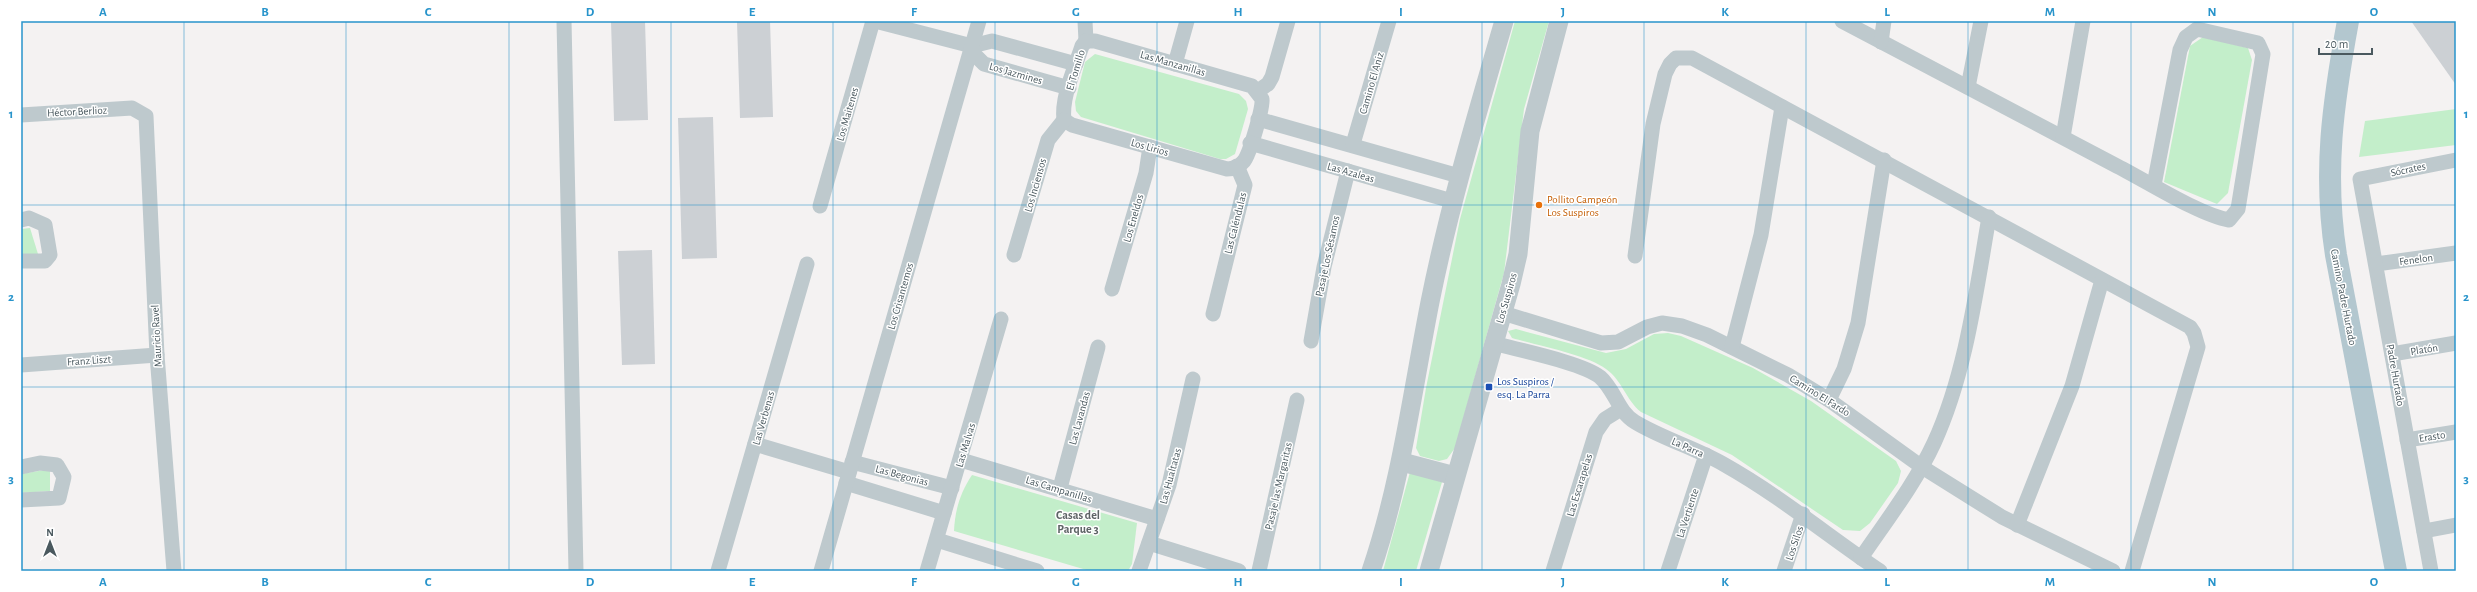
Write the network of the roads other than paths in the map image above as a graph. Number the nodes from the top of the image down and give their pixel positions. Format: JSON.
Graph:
{"nodes":[{"id":1,"x":564,"y":21,"type":"edge"},
{"id":2,"x":874,"y":21,"type":"edge"},
{"id":3,"x":979,"y":21,"type":"edge"},
{"id":4,"x":1085,"y":21,"type":"edge"},
{"id":5,"x":1187,"y":21,"type":"edge"},
{"id":6,"x":1288,"y":21,"type":"edge"},
{"id":7,"x":1389,"y":21,"type":"edge"},
{"id":8,"x":1504,"y":21,"type":"edge"},
{"id":9,"x":1559,"y":21,"type":"edge"},
{"id":10,"x":1842,"y":21,"type":"edge"},
{"id":11,"x":1884,"y":21,"type":"edge"},
{"id":12,"x":1980,"y":21,"type":"edge"},
{"id":13,"x":2083,"y":21,"type":"edge"},
{"id":14,"x":2348,"y":21,"type":"edge"},
{"id":15,"x":1086,"y":40,"type":"junction"},
{"id":16,"x":1881,"y":42,"type":"junction"},
{"id":17,"x":972,"y":46,"type":"junction"},
{"id":18,"x":1076,"y":64,"type":"junction"},
{"id":19,"x":1175,"y":64,"type":"junction"},
{"id":20,"x":1968,"y":87,"type":"junction"},
{"id":21,"x":1069,"y":88,"type":"junction"},
{"id":22,"x":1258,"y":91,"type":"junction"},
{"id":23,"x":1782,"y":107,"type":"junction"},
{"id":24,"x":132,"y":108,"type":"joint"},
{"id":25,"x":21,"y":115,"type":"edge"},
{"id":26,"x":1258,"y":119,"type":"junction"},
{"id":27,"x":1064,"y":120,"type":"junction"},
{"id":28,"x":2063,"y":137,"type":"junction"},
{"id":29,"x":1250,"y":144,"type":"junction"},
{"id":30,"x":1353,"y":144,"type":"junction"},
{"id":31,"x":1150,"y":147,"type":"junction"},
{"id":32,"x":1884,"y":160,"type":"junction"},
{"id":33,"x":2456,"y":160,"type":"edge"},
{"id":34,"x":1237,"y":166,"type":"junction"},
{"id":35,"x":1348,"y":171,"type":"junction"},
{"id":36,"x":1459,"y":176,"type":"junction"},
{"id":37,"x":2360,"y":179,"type":"joint"},
{"id":38,"x":2154,"y":185,"type":"junction"},
{"id":39,"x":1452,"y":201,"type":"junction"},
{"id":40,"x":820,"y":206,"type":"dead end"},
{"id":41,"x":1989,"y":217,"type":"junction"},
{"id":42,"x":21,"y":220,"type":"edge"},
{"id":43,"x":2456,"y":253,"type":"edge"},
{"id":44,"x":1014,"y":255,"type":"dead end"},
{"id":45,"x":1635,"y":256,"type":"dead end"},
{"id":46,"x":21,"y":261,"type":"edge"},
{"id":47,"x":807,"y":264,"type":"dead end"},
{"id":48,"x":2376,"y":264,"type":"junction"},
{"id":49,"x":2102,"y":280,"type":"junction"},
{"id":50,"x":1112,"y":289,"type":"dead end"},
{"id":51,"x":1503,"y":313,"type":"junction"},
{"id":52,"x":1213,"y":314,"type":"dead end"},
{"id":53,"x":1001,"y":319,"type":"dead end"},
{"id":54,"x":1311,"y":341,"type":"dead end"},
{"id":55,"x":1493,"y":343,"type":"junction"},
{"id":56,"x":2456,"y":344,"type":"edge"},
{"id":57,"x":1098,"y":347,"type":"dead end"},
{"id":58,"x":1732,"y":347,"type":"junction"},
{"id":59,"x":2392,"y":354,"type":"junction"},
{"id":60,"x":157,"y":355,"type":"junction"},
{"id":61,"x":21,"y":365,"type":"edge"},
{"id":62,"x":1193,"y":379,"type":"dead end"},
{"id":63,"x":1297,"y":400,"type":"dead end"},
{"id":64,"x":1829,"y":400,"type":"junction"},
{"id":65,"x":1621,"y":409,"type":"junction"},
{"id":66,"x":2456,"y":432,"type":"edge"},
{"id":67,"x":2408,"y":440,"type":"junction"},
{"id":68,"x":755,"y":444,"type":"junction"},
{"id":69,"x":1706,"y":455,"type":"junction"},
{"id":70,"x":961,"y":460,"type":"junction"},
{"id":71,"x":1402,"y":462,"type":"junction"},
{"id":72,"x":1922,"y":466,"type":"junction"},
{"id":73,"x":21,"y":467,"type":"edge"},
{"id":74,"x":849,"y":472,"type":"junction"},
{"id":75,"x":1455,"y":476,"type":"junction"},
{"id":76,"x":952,"y":488,"type":"junction"},
{"id":77,"x":1060,"y":488,"type":"junction"},
{"id":78,"x":21,"y":500,"type":"edge"},
{"id":79,"x":944,"y":513,"type":"junction"},
{"id":80,"x":1803,"y":514,"type":"junction"},
{"id":81,"x":1157,"y":519,"type":"junction"},
{"id":82,"x":2017,"y":525,"type":"junction"},
{"id":83,"x":2456,"y":525,"type":"edge"},
{"id":84,"x":2424,"y":531,"type":"junction"},
{"id":85,"x":937,"y":540,"type":"junction"},
{"id":86,"x":1149,"y":543,"type":"junction"},
{"id":87,"x":1861,"y":558,"type":"junction"},
{"id":88,"x":1032,"y":570,"type":"edge"},
{"id":89,"x":1143,"y":570,"type":"edge"},
{"id":90,"x":174,"y":571,"type":"edge"},
{"id":91,"x":576,"y":571,"type":"edge"},
{"id":92,"x":718,"y":571,"type":"edge"},
{"id":93,"x":820,"y":571,"type":"edge"},
{"id":94,"x":927,"y":571,"type":"edge"},
{"id":95,"x":1239,"y":571,"type":"edge"},
{"id":96,"x":1259,"y":571,"type":"edge"},
{"id":97,"x":1371,"y":571,"type":"edge"},
{"id":98,"x":1429,"y":571,"type":"edge"},
{"id":99,"x":1553,"y":571,"type":"edge"},
{"id":100,"x":1668,"y":571,"type":"edge"},
{"id":101,"x":1784,"y":571,"type":"edge"},
{"id":102,"x":1880,"y":571,"type":"edge"},
{"id":103,"x":2113,"y":571,"type":"edge"},
{"id":104,"x":2132,"y":571,"type":"edge"},
{"id":105,"x":2396,"y":571,"type":"edge"},
{"id":106,"x":2431,"y":571,"type":"edge"}],
"edges":[{"from":1,"to":91,"type":"street"},
{"from":2,"to":17,"type":"street"},
{"from":2,"to":40,"type":"street","name":"Los Maitenes"},
{"from":3,"to":17,"type":"street","name":"Los Crisantemos"},
{"from":4,"to":15,"type":"street","name":"El Tomillo"},
{"from":5,"to":19,"type":"street"},
{"from":6,"to":22,"type":"street"},
{"from":7,"to":30,"type":"street","name":"Camino El Aniz"},
{"from":8,"to":36,"type":"street"},
{"from":9,"to":51,"type":"street","name":"Los Suspiros"},
{"from":10,"to":16,"type":"street"},
{"from":11,"to":16,"type":"street"},
{"from":12,"to":20,"type":"street"},
{"from":13,"to":28,"type":"street"},
{"from":14,"to":105,"type":"main road","name":"Camino Padre Hurtado"},
{"from":15,"to":18,"type":"street","name":"El Tomillo"},
{"from":15,"to":19,"type":"street","name":"Las Manzanillas"},
{"from":16,"to":20,"type":"street"},
{"from":17,"to":18,"type":"street"},
{"from":17,"to":21,"type":"street","name":"Los Jazmines"},
{"from":17,"to":74,"type":"street","name":"Los Crisantemos"},
{"from":18,"to":21,"type":"street","name":"El Tomillo"},
{"from":19,"to":22,"type":"street","name":"Las Manzanillas"},
{"from":20,"to":28,"type":"street"},
{"from":21,"to":27,"type":"street","name":"El Tomillo"},
{"from":22,"to":26,"type":"street"},
{"from":23,"to":32,"type":"street"},
{"from":23,"to":45,"type":"street"},
{"from":23,"to":58,"type":"street"},
{"from":24,"to":25,"type":"street","name":"Héctor Berlioz"},
{"from":24,"to":60,"type":"street","name":"Mauricio Ravel"},
{"from":26,"to":29,"type":"street"},
{"from":26,"to":30,"type":"street"},
{"from":27,"to":31,"type":"street","name":"Los Lirios"},
{"from":27,"to":44,"type":"street","name":"Los Inciensos"},
{"from":28,"to":38,"type":"street"},
{"from":29,"to":34,"type":"street"},
{"from":29,"to":35,"type":"street","name":"Las Azaleas"},
{"from":30,"to":36,"type":"street"},
{"from":31,"to":34,"type":"street","name":"Los Lirios"},
{"from":31,"to":50,"type":"street","name":"Los Eneldos"},
{"from":32,"to":41,"type":"street"},
{"from":32,"to":64,"type":"street"},
{"from":33,"to":37,"type":"street","name":"Sócrates"},
{"from":34,"to":52,"type":"street","name":"Las Caléndulas"},
{"from":35,"to":39,"type":"street","name":"Las Azaleas"},
{"from":35,"to":54,"type":"street","name":"Pasaje Los Sésamos"},
{"from":36,"to":39,"type":"street"},
{"from":37,"to":48,"type":"street","name":"Padre Hurtado"},
{"from":38,"to":38,"type":"street"},
{"from":39,"to":71,"type":"street"},
{"from":41,"to":49,"type":"street"},
{"from":41,"to":72,"type":"street"},
{"from":42,"to":46,"type":"street"},
{"from":43,"to":48,"type":"street","name":"Fenelon"},
{"from":47,"to":68,"type":"street","name":"Las Verbenas"},
{"from":48,"to":59,"type":"street","name":"Padre Hurtado"},
{"from":49,"to":82,"type":"street"},
{"from":49,"to":104,"type":"street"},
{"from":51,"to":55,"type":"street","name":"Los Suspiros"},
{"from":51,"to":58,"type":"street","name":"Camino El Fardo"},
{"from":53,"to":70,"type":"street","name":"Las Malvas"},
{"from":55,"to":65,"type":"street","name":"La Parra"},
{"from":55,"to":75,"type":"street","name":"Los Suspiros"},
{"from":56,"to":59,"type":"street","name":"Platón"},
{"from":57,"to":77,"type":"street","name":"Las Lavandas"},
{"from":58,"to":64,"type":"street","name":"Camino El Fardo"},
{"from":59,"to":67,"type":"street","name":"Padre Hurtado"},
{"from":60,"to":61,"type":"street","name":"Franz Liszt"},
{"from":60,"to":90,"type":"street","name":"Mauricio Ravel"},
{"from":62,"to":81,"type":"street","name":"Las Hualtatas"},
{"from":63,"to":96,"type":"street","name":"Pasaje las Margaritas"},
{"from":64,"to":72,"type":"street","name":"Camino El Fardo"},
{"from":65,"to":69,"type":"street","name":"La Parra"},
{"from":65,"to":99,"type":"street","name":"Las Escarapelas"},
{"from":66,"to":67,"type":"street","name":"Erasto"},
{"from":67,"to":84,"type":"street","name":"Padre Hurtado"},
{"from":68,"to":74,"type":"street","name":"Las Begonias"},
{"from":68,"to":92,"type":"street","name":"Las Verbenas"},
{"from":69,"to":80,"type":"street","name":"La Parra"},
{"from":69,"to":100,"type":"street","name":"La Vertiente"},
{"from":70,"to":76,"type":"street","name":"Las Malvas"},
{"from":70,"to":77,"type":"street","name":"Las Campanillas"},
{"from":71,"to":75,"type":"street"},
{"from":71,"to":97,"type":"street"},
{"from":72,"to":82,"type":"street","name":"Camino El Fardo"},
{"from":72,"to":87,"type":"street"},
{"from":73,"to":78,"type":"street"},
{"from":74,"to":76,"type":"street","name":"Las Begonias"},
{"from":74,"to":79,"type":"street","name":"Las Begonias"},
{"from":74,"to":93,"type":"street","name":"Los Crisantemos"},
{"from":75,"to":98,"type":"street","name":"Los Suspiros"},
{"from":76,"to":79,"type":"street","name":"Las Malvas"},
{"from":77,"to":81,"type":"street","name":"Las Campanillas"},
{"from":79,"to":85,"type":"street","name":"Las Malvas"},
{"from":80,"to":87,"type":"street","name":"La Parra"},
{"from":80,"to":101,"type":"street","name":"Los Silos"},
{"from":81,"to":86,"type":"street","name":"Las Hualtatas"},
{"from":82,"to":103,"type":"street","name":"Camino El Fardo"},
{"from":83,"to":84,"type":"street"},
{"from":84,"to":106,"type":"street","name":"Padre Hurtado"},
{"from":85,"to":88,"type":"street"},
{"from":85,"to":94,"type":"street","name":"Las Malvas"},
{"from":86,"to":89,"type":"street","name":"Las Hualtatas"},
{"from":86,"to":95,"type":"street"},
{"from":87,"to":102,"type":"street","name":"La Parra"}]}
